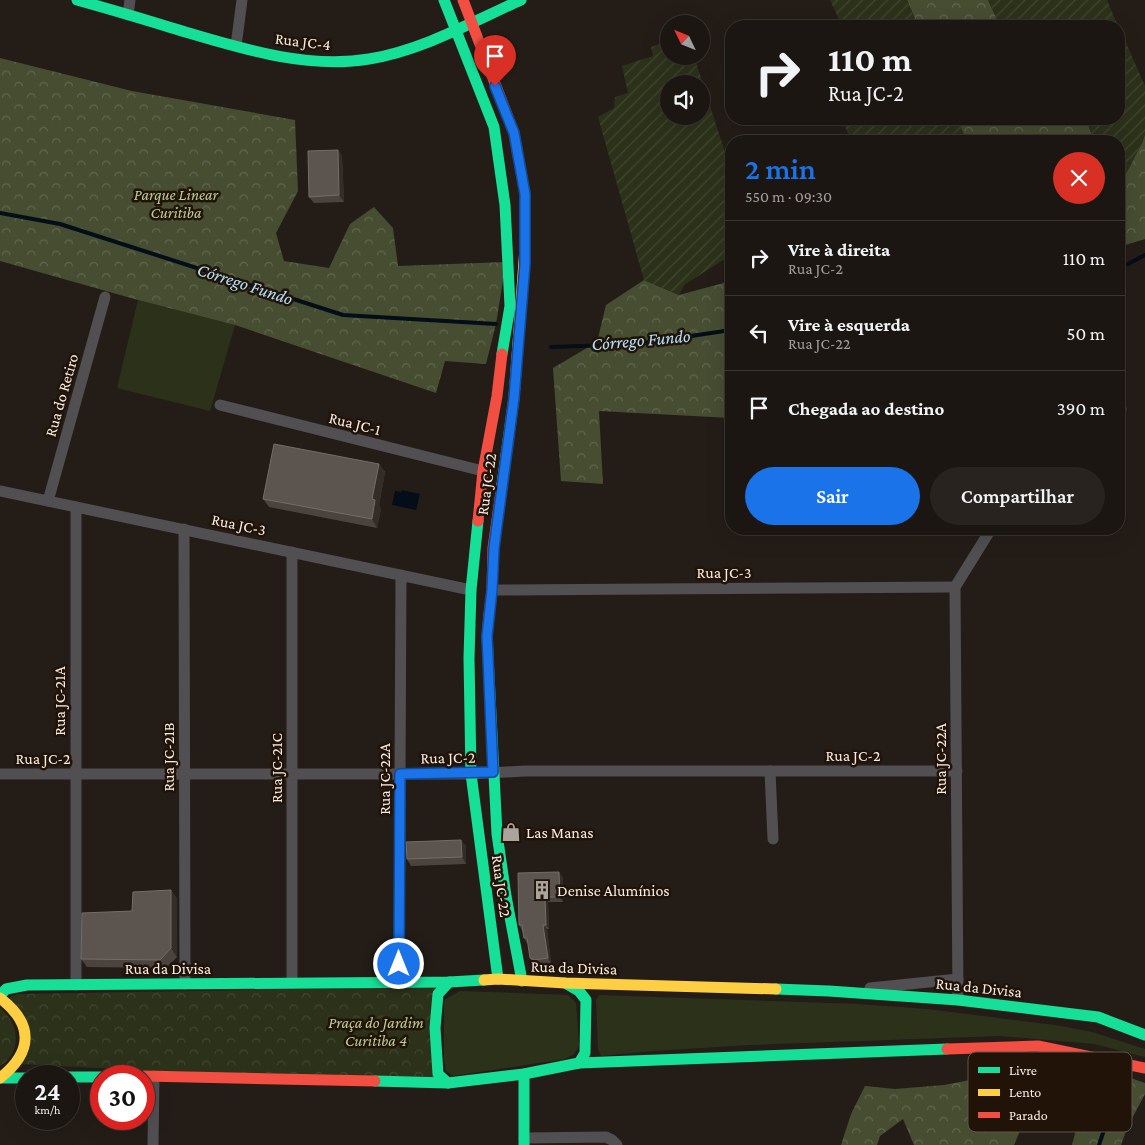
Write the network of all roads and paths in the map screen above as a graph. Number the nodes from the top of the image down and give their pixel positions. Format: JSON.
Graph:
{"nodes":[{"id":1,"x":77,"y":0,"type":"edge"},
{"id":2,"x":130,"y":0,"type":"edge"},
{"id":3,"x":242,"y":0,"type":"edge"},
{"id":4,"x":444,"y":0,"type":"edge"},
{"id":5,"x":462,"y":0,"type":"edge"},
{"id":6,"x":521,"y":0,"type":"edge"},
{"id":7,"x":120,"y":15,"type":"junction"},
{"id":8,"x":471,"y":22,"type":"junction"},
{"id":9,"x":456,"y":31,"type":"junction"},
{"id":10,"x":236,"y":46,"type":"junction"},
{"id":11,"x":106,"y":297,"type":"dead end"},
{"id":12,"x":497,"y":396,"type":"junction"},
{"id":13,"x":514,"y":398,"type":"junction"},
{"id":14,"x":220,"y":405,"type":"dead end"},
{"id":15,"x":483,"y":472,"type":"junction"},
{"id":16,"x":0,"y":491,"type":"edge"},
{"id":17,"x":48,"y":501,"type":"junction"},
{"id":18,"x":76,"y":507,"type":"junction"},
{"id":19,"x":184,"y":530,"type":"junction"},
{"id":20,"x":987,"y":535,"type":"edge"},
{"id":21,"x":292,"y":552,"type":"junction"},
{"id":22,"x":401,"y":575,"type":"junction"},
{"id":23,"x":956,"y":587,"type":"junction"},
{"id":24,"x":471,"y":590,"type":"junction"},
{"id":25,"x":492,"y":590,"type":"junction"},
{"id":26,"x":770,"y":771,"type":"junction"},
{"id":27,"x":957,"y":771,"type":"junction"},
{"id":28,"x":493,"y":772,"type":"junction"},
{"id":29,"x":0,"y":774,"type":"edge"},
{"id":30,"x":76,"y":774,"type":"junction"},
{"id":31,"x":185,"y":774,"type":"junction"},
{"id":32,"x":292,"y":774,"type":"junction"},
{"id":33,"x":400,"y":774,"type":"junction"},
{"id":34,"x":471,"y":774,"type":"junction"},
{"id":35,"x":772,"y":839,"type":"dead end"},
{"id":36,"x":498,"y":979,"type":"junction"},
{"id":37,"x":958,"y":979,"type":"junction"},
{"id":38,"x":522,"y":981,"type":"junction"},
{"id":39,"x":449,"y":982,"type":"junction"},
{"id":40,"x":399,"y":983,"type":"junction"},
{"id":41,"x":565,"y":983,"type":"junction"},
{"id":42,"x":185,"y":984,"type":"junction"},
{"id":43,"x":292,"y":984,"type":"junction"},
{"id":44,"x":76,"y":985,"type":"junction"},
{"id":45,"x":829,"y":991,"type":"junction"},
{"id":46,"x":0,"y":997,"type":"edge"},
{"id":47,"x":958,"y":1000,"type":"junction"},
{"id":48,"x":1145,"y":1035,"type":"edge"},
{"id":49,"x":1067,"y":1052,"type":"edge"},
{"id":50,"x":579,"y":1063,"type":"junction"},
{"id":51,"x":1132,"y":1065,"type":"edge"},
{"id":52,"x":1145,"y":1068,"type":"edge"},
{"id":53,"x":524,"y":1074,"type":"junction"},
{"id":54,"x":155,"y":1076,"type":"edge"},
{"id":55,"x":0,"y":1078,"type":"edge"},
{"id":56,"x":15,"y":1078,"type":"edge"},
{"id":57,"x":448,"y":1083,"type":"junction"},
{"id":58,"x":152,"y":1130,"type":"edge"},
{"id":59,"x":524,"y":1141,"type":"edge"},
{"id":60,"x":614,"y":1143,"type":"edge"},
{"id":61,"x":153,"y":1145,"type":"edge"}],
"edges":[{"from":1,"to":7,"type":"main road","name":"Rua JC-4"},
{"from":2,"to":7,"type":"street"},
{"from":3,"to":10,"type":"street"},
{"from":4,"to":9,"type":"main road","name":"Rua JC-22"},
{"from":5,"to":8,"type":"main road","name":"Rua JC-22"},
{"from":6,"to":8,"type":"main road","name":"Rua JC-4"},
{"from":7,"to":10,"type":"main road","name":"Rua JC-4"},
{"from":8,"to":9,"type":"main road","name":"Rua JC-4"},
{"from":8,"to":13,"type":"main road","name":"Rua JC-22"},
{"from":9,"to":10,"type":"main road","name":"Rua JC-4"},
{"from":9,"to":12,"type":"main road","name":"Rua JC-22"},
{"from":11,"to":17,"type":"street","name":"Rua do Retiro"},
{"from":12,"to":13,"type":"main road"},
{"from":12,"to":15,"type":"main road","name":"Rua JC-22"},
{"from":13,"to":25,"type":"main road","name":"Rua JC-22"},
{"from":14,"to":15,"type":"street","name":"Rua JC-1"},
{"from":15,"to":24,"type":"main road","name":"Rua JC-22"},
{"from":16,"to":17,"type":"street","name":"Rua JC-3"},
{"from":17,"to":18,"type":"street","name":"Rua JC-3"},
{"from":18,"to":19,"type":"street","name":"Rua JC-3"},
{"from":18,"to":30,"type":"street","name":"Rua JC-21A"},
{"from":19,"to":21,"type":"street","name":"Rua JC-3"},
{"from":19,"to":31,"type":"street","name":"Rua JC-21B"},
{"from":20,"to":23,"type":"street"},
{"from":21,"to":22,"type":"street","name":"Rua JC-3"},
{"from":21,"to":32,"type":"street","name":"Rua JC-21C"},
{"from":22,"to":24,"type":"street","name":"Rua JC-3"},
{"from":22,"to":33,"type":"street","name":"Rua JC-22A"},
{"from":23,"to":25,"type":"street","name":"Rua JC-3"},
{"from":23,"to":27,"type":"street","name":"Rua JC-22A"},
{"from":24,"to":34,"type":"main road","name":"Rua JC-22"},
{"from":25,"to":28,"type":"main road","name":"Rua JC-22"},
{"from":26,"to":27,"type":"street","name":"Rua JC-2"},
{"from":26,"to":28,"type":"street","name":"Rua JC-2"},
{"from":26,"to":35,"type":"street"},
{"from":27,"to":37,"type":"street","name":"Rua JC-22A"},
{"from":28,"to":34,"type":"street","name":"Rua JC-2"},
{"from":28,"to":38,"type":"main road","name":"Rua JC-22"},
{"from":29,"to":30,"type":"street","name":"Rua JC-2"},
{"from":30,"to":31,"type":"street","name":"Rua JC-2"},
{"from":30,"to":44,"type":"street","name":"Rua JC-21A"},
{"from":31,"to":32,"type":"street","name":"Rua JC-2"},
{"from":31,"to":42,"type":"street","name":"Rua JC-21B"},
{"from":32,"to":33,"type":"street","name":"Rua JC-2"},
{"from":32,"to":43,"type":"street","name":"Rua JC-21C"},
{"from":33,"to":34,"type":"street","name":"Rua JC-2"},
{"from":33,"to":40,"type":"street","name":"Rua JC-22A"},
{"from":34,"to":36,"type":"main road","name":"Rua JC-22"},
{"from":36,"to":38,"type":"main road","name":"Rua da Divisa"},
{"from":36,"to":39,"type":"main road","name":"Rua da Divisa"},
{"from":37,"to":45,"type":"street"},
{"from":37,"to":47,"type":"street","name":"Rua JC-22A"},
{"from":38,"to":41,"type":"main road","name":"Rua da Divisa"},
{"from":39,"to":40,"type":"main road","name":"Rua da Divisa"},
{"from":39,"to":57,"type":"main road"},
{"from":40,"to":43,"type":"main road","name":"Rua da Divisa"},
{"from":41,"to":45,"type":"main road","name":"Rua da Divisa"},
{"from":41,"to":50,"type":"main road"},
{"from":42,"to":43,"type":"main road","name":"Rua da Divisa"},
{"from":42,"to":44,"type":"main road","name":"Rua da Divisa"},
{"from":44,"to":46,"type":"main road","name":"Rua da Divisa"},
{"from":45,"to":47,"type":"main road","name":"Rua da Divisa"},
{"from":46,"to":55,"type":"main road"},
{"from":47,"to":48,"type":"main road","name":"Rua da Divisa"},
{"from":49,"to":50,"type":"main road"},
{"from":50,"to":53,"type":"main road"},
{"from":51,"to":52,"type":"main road"},
{"from":53,"to":57,"type":"main road"},
{"from":53,"to":59,"type":"main road"},
{"from":54,"to":57,"type":"main road"},
{"from":55,"to":56,"type":"main road"},
{"from":58,"to":61,"type":"street"},
{"from":59,"to":60,"type":"street"}]}
